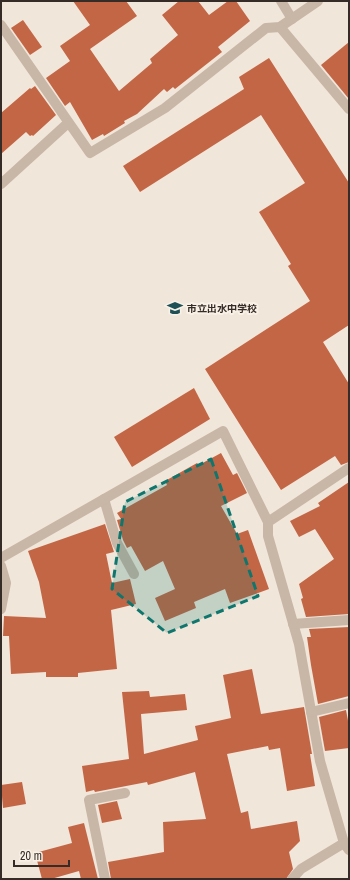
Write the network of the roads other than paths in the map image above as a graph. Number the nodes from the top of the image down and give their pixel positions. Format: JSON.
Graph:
{"nodes":[{"id":1,"x":281,"y":1,"type":"edge"},
{"id":2,"x":318,"y":1,"type":"edge"},
{"id":3,"x":292,"y":19,"type":"junction"},
{"id":4,"x":1,"y":25,"type":"edge"},
{"id":5,"x":280,"y":27,"type":"junction"},
{"id":6,"x":349,"y":109,"type":"edge"},
{"id":7,"x":68,"y":123,"type":"junction"},
{"id":8,"x":1,"y":184,"type":"edge"},
{"id":9,"x":349,"y":468,"type":"edge"},
{"id":10,"x":104,"y":499,"type":"junction"},
{"id":11,"x":268,"y":522,"type":"junction"},
{"id":12,"x":1,"y":558,"type":"edge"},
{"id":13,"x":1,"y":566,"type":"edge"},
{"id":14,"x":134,"y":574,"type":"dead end"},
{"id":15,"x":1,"y":608,"type":"edge"},
{"id":16,"x":349,"y":620,"type":"edge"},
{"id":17,"x":293,"y":624,"type":"junction"},
{"id":18,"x":349,"y":703,"type":"edge"},
{"id":19,"x":311,"y":712,"type":"junction"},
{"id":20,"x":124,"y":793,"type":"dead end"},
{"id":21,"x":346,"y":847,"type":"edge"},
{"id":22,"x":105,"y":879,"type":"edge"},
{"id":23,"x":292,"y":879,"type":"edge"}],
"edges":[{"from":1,"to":3,"type":"street"},
{"from":2,"to":3,"type":"street"},
{"from":3,"to":5,"type":"street"},
{"from":4,"to":7,"type":"street"},
{"from":5,"to":6,"type":"street"},
{"from":5,"to":7,"type":"street"},
{"from":7,"to":8,"type":"street"},
{"from":9,"to":11,"type":"street"},
{"from":10,"to":11,"type":"street"},
{"from":10,"to":12,"type":"street"},
{"from":10,"to":14,"type":"street"},
{"from":11,"to":17,"type":"street"},
{"from":13,"to":15,"type":"street"},
{"from":16,"to":17,"type":"street"},
{"from":17,"to":19,"type":"street"},
{"from":18,"to":19,"type":"street"},
{"from":19,"to":21,"type":"street"},
{"from":20,"to":22,"type":"street"},
{"from":21,"to":23,"type":"street"}]}
